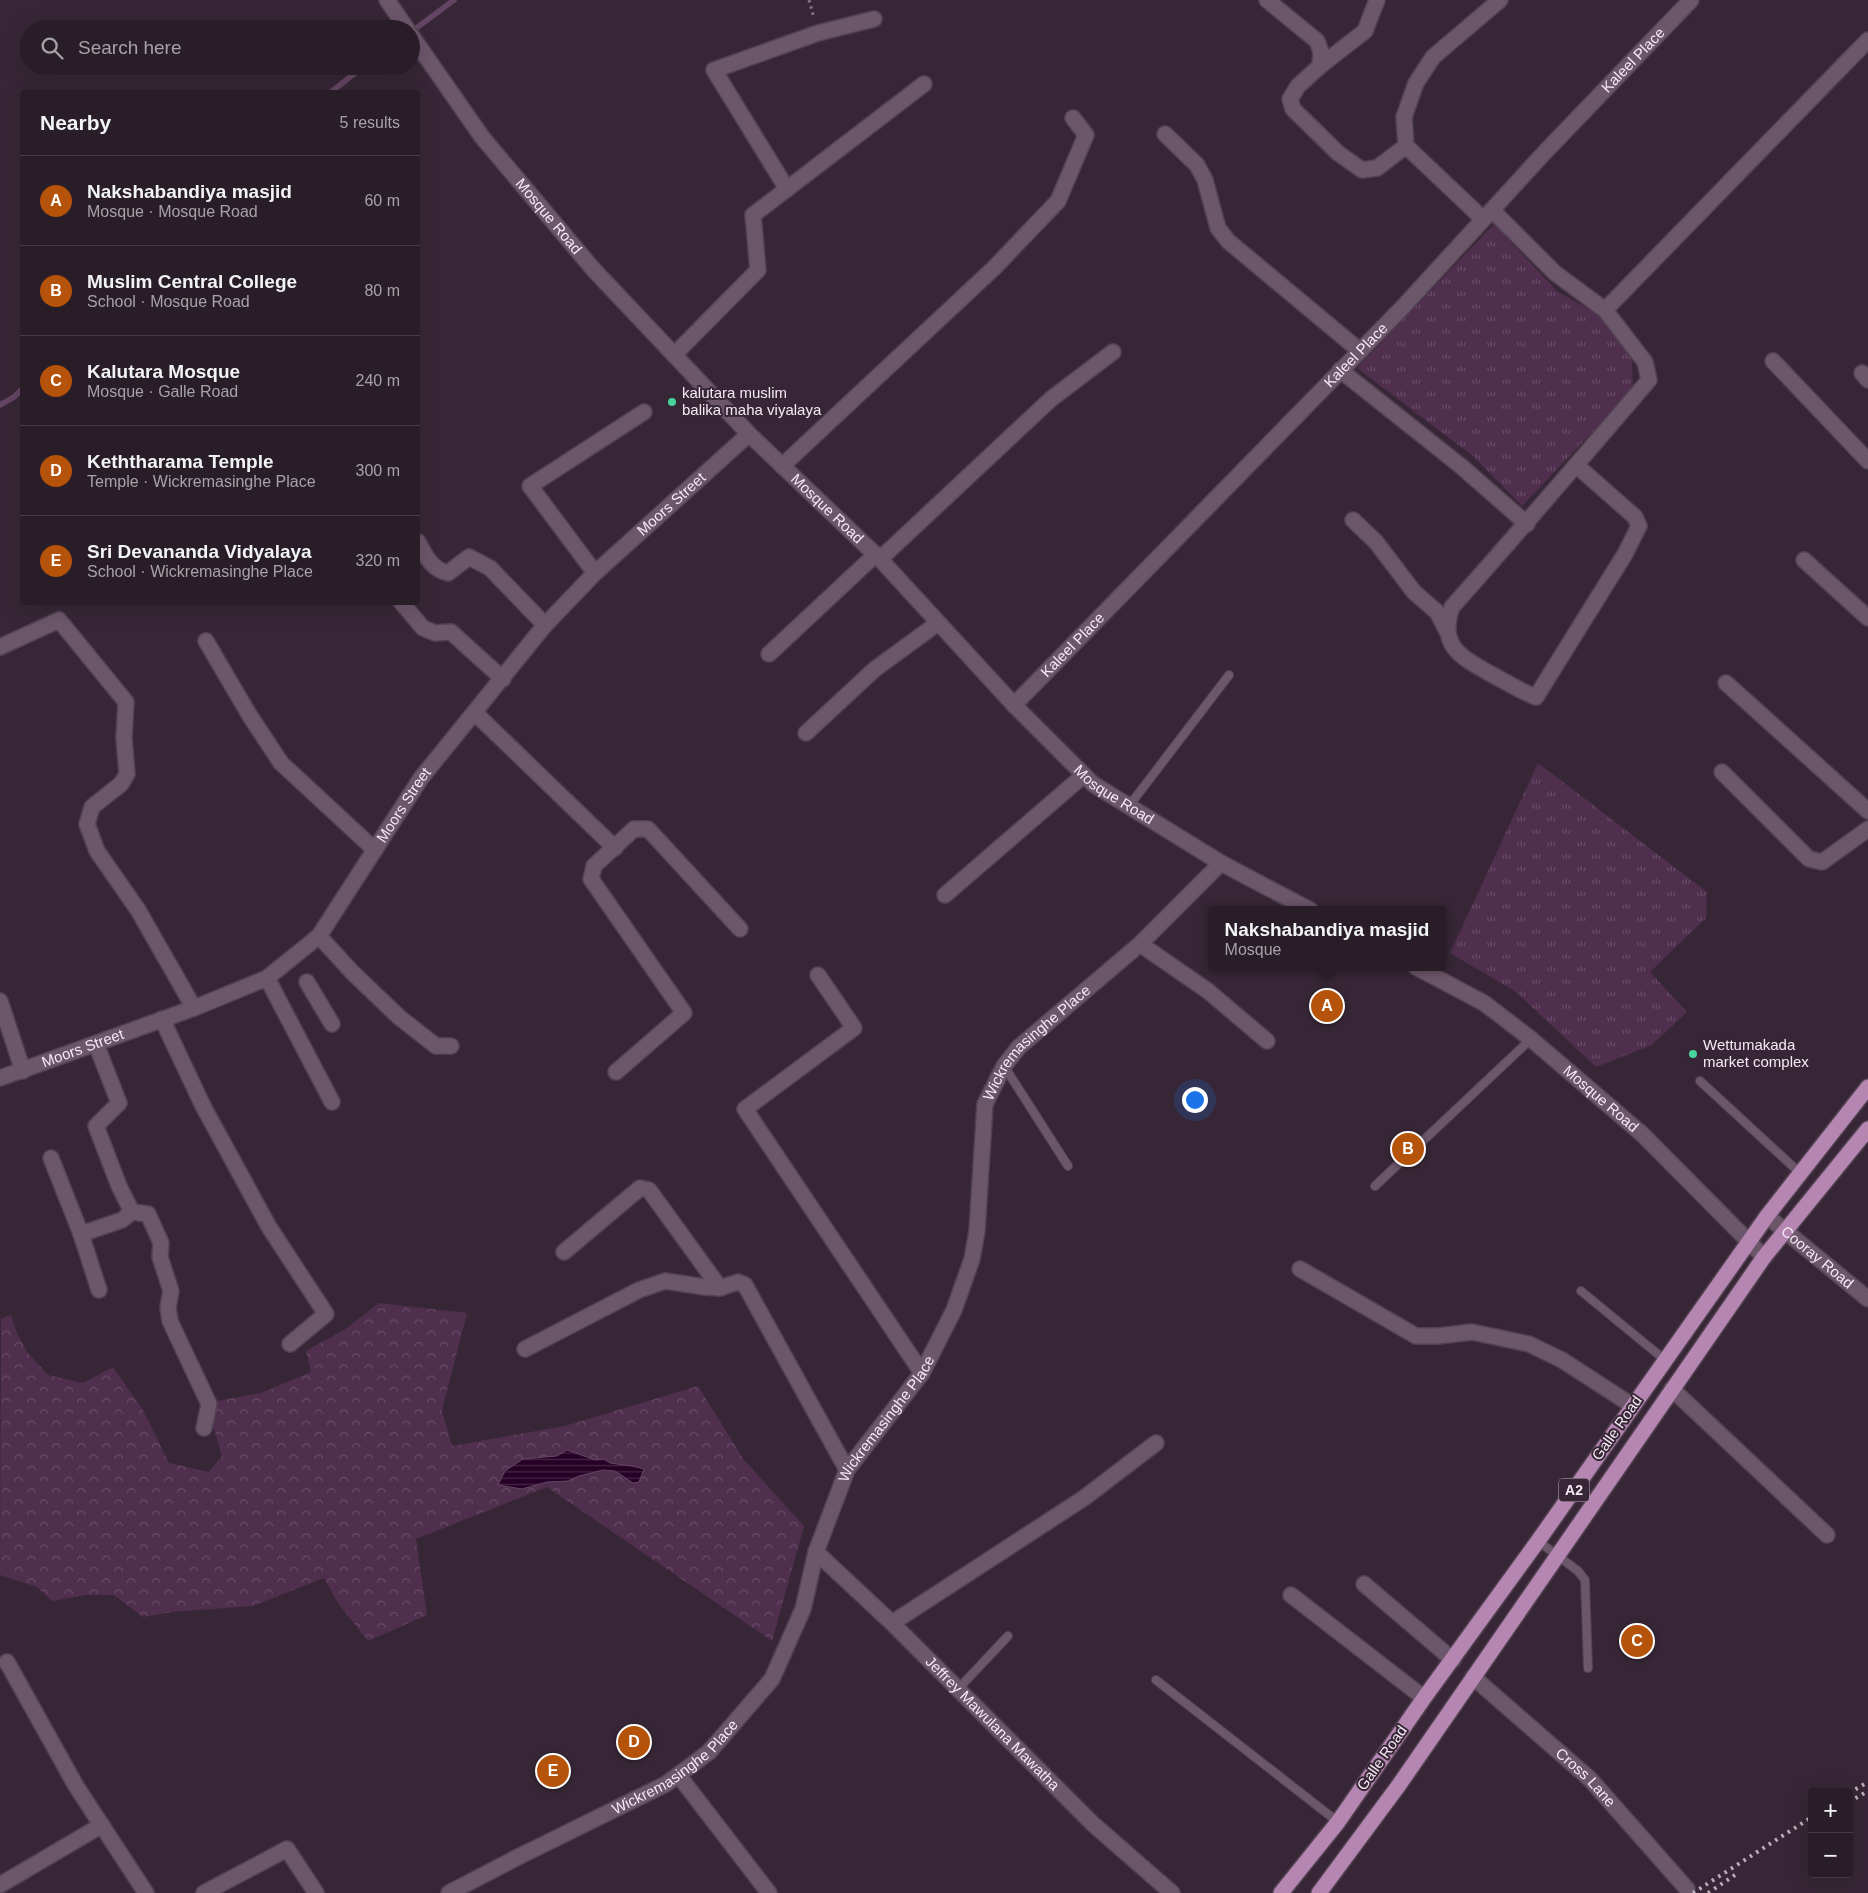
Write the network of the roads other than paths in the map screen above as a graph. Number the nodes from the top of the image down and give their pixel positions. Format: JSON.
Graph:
{"nodes":[{"id":1,"x":387,"y":0,"type":"edge"},
{"id":2,"x":1267,"y":0,"type":"edge"},
{"id":3,"x":1377,"y":0,"type":"edge"},
{"id":4,"x":1500,"y":0,"type":"edge"},
{"id":5,"x":1691,"y":0,"type":"edge"},
{"id":6,"x":874,"y":19,"type":"dead end"},
{"id":7,"x":401,"y":20,"type":"edge"},
{"id":8,"x":1868,"y":40,"type":"edge"},
{"id":9,"x":420,"y":48,"type":"edge"},
{"id":10,"x":1320,"y":66,"type":"junction"},
{"id":11,"x":924,"y":84,"type":"dead end"},
{"id":12,"x":1073,"y":118,"type":"dead end"},
{"id":13,"x":1166,"y":134,"type":"dead end"},
{"id":14,"x":1406,"y":146,"type":"junction"},
{"id":15,"x":787,"y":189,"type":"junction"},
{"id":16,"x":1487,"y":215,"type":"junction"},
{"id":17,"x":1605,"y":310,"type":"junction"},
{"id":18,"x":1360,"y":351,"type":"junction"},
{"id":19,"x":1113,"y":352,"type":"dead end"},
{"id":20,"x":674,"y":354,"type":"junction"},
{"id":21,"x":1773,"y":361,"type":"dead end"},
{"id":22,"x":1340,"y":370,"type":"junction"},
{"id":23,"x":644,"y":412,"type":"dead end"},
{"id":24,"x":749,"y":434,"type":"junction"},
{"id":25,"x":1868,"y":461,"type":"edge"},
{"id":26,"x":782,"y":466,"type":"junction"},
{"id":27,"x":1576,"y":466,"type":"junction"},
{"id":28,"x":1353,"y":520,"type":"dead end"},
{"id":29,"x":1527,"y":524,"type":"junction"},
{"id":30,"x":420,"y":546,"type":"edge"},
{"id":31,"x":877,"y":557,"type":"junction"},
{"id":32,"x":1804,"y":560,"type":"dead end"},
{"id":33,"x":595,"y":573,"type":"junction"},
{"id":34,"x":404,"y":605,"type":"edge"},
{"id":35,"x":1868,"y":618,"type":"edge"},
{"id":36,"x":938,"y":623,"type":"junction"},
{"id":37,"x":545,"y":625,"type":"junction"},
{"id":38,"x":1447,"y":631,"type":"junction"},
{"id":39,"x":206,"y":641,"type":"dead end"},
{"id":40,"x":0,"y":647,"type":"edge"},
{"id":41,"x":769,"y":654,"type":"dead end"},
{"id":42,"x":1229,"y":674,"type":"dead end"},
{"id":43,"x":503,"y":679,"type":"junction"},
{"id":44,"x":1726,"y":683,"type":"dead end"},
{"id":45,"x":1014,"y":705,"type":"junction"},
{"id":46,"x":475,"y":713,"type":"junction"},
{"id":47,"x":806,"y":734,"type":"dead end"},
{"id":48,"x":1722,"y":772,"type":"dead end"},
{"id":49,"x":1084,"y":775,"type":"junction"},
{"id":50,"x":1129,"y":806,"type":"junction"},
{"id":51,"x":1868,"y":811,"type":"edge"},
{"id":52,"x":1868,"y":828,"type":"edge"},
{"id":53,"x":615,"y":848,"type":"junction"},
{"id":54,"x":375,"y":850,"type":"junction"},
{"id":55,"x":1221,"y":863,"type":"junction"},
{"id":56,"x":946,"y":895,"type":"dead end"},
{"id":57,"x":1302,"y":906,"type":"edge"},
{"id":58,"x":740,"y":929,"type":"dead end"},
{"id":59,"x":319,"y":936,"type":"junction"},
{"id":60,"x":1140,"y":944,"type":"junction"},
{"id":61,"x":1424,"y":971,"type":"edge"},
{"id":62,"x":818,"y":975,"type":"dead end"},
{"id":63,"x":267,"y":978,"type":"junction"},
{"id":64,"x":307,"y":982,"type":"dead end"},
{"id":65,"x":0,"y":1001,"type":"edge"},
{"id":66,"x":194,"y":1008,"type":"junction"},
{"id":67,"x":162,"y":1019,"type":"junction"},
{"id":68,"x":332,"y":1024,"type":"dead end"},
{"id":69,"x":1530,"y":1039,"type":"junction"},
{"id":70,"x":1267,"y":1041,"type":"dead end"},
{"id":71,"x":96,"y":1044,"type":"junction"},
{"id":72,"x":451,"y":1046,"type":"dead end"},
{"id":73,"x":1004,"y":1066,"type":"junction"},
{"id":74,"x":23,"y":1071,"type":"junction"},
{"id":75,"x":616,"y":1072,"type":"dead end"},
{"id":76,"x":0,"y":1078,"type":"edge"},
{"id":77,"x":1700,"y":1081,"type":"dead end"},
{"id":78,"x":1868,"y":1087,"type":"edge"},
{"id":79,"x":332,"y":1102,"type":"dead end"},
{"id":80,"x":1868,"y":1129,"type":"edge"},
{"id":81,"x":51,"y":1158,"type":"dead end"},
{"id":82,"x":1068,"y":1166,"type":"dead end"},
{"id":83,"x":1800,"y":1173,"type":"junction"},
{"id":84,"x":1375,"y":1186,"type":"dead end"},
{"id":85,"x":132,"y":1212,"type":"junction"},
{"id":86,"x":1766,"y":1216,"type":"junction"},
{"id":87,"x":1784,"y":1231,"type":"junction"},
{"id":88,"x":81,"y":1234,"type":"junction"},
{"id":89,"x":1749,"y":1242,"type":"junction"},
{"id":90,"x":564,"y":1252,"type":"dead end"},
{"id":91,"x":1764,"y":1257,"type":"junction"},
{"id":92,"x":1300,"y":1269,"type":"dead end"},
{"id":93,"x":720,"y":1288,"type":"junction"},
{"id":94,"x":99,"y":1290,"type":"dead end"},
{"id":95,"x":1581,"y":1291,"type":"dead end"},
{"id":96,"x":1868,"y":1299,"type":"edge"},
{"id":97,"x":290,"y":1344,"type":"dead end"},
{"id":98,"x":525,"y":1349,"type":"dead end"},
{"id":99,"x":1665,"y":1360,"type":"junction"},
{"id":100,"x":922,"y":1373,"type":"junction"},
{"id":101,"x":1672,"y":1390,"type":"junction"},
{"id":102,"x":1633,"y":1406,"type":"junction"},
{"id":103,"x":204,"y":1428,"type":"dead end"},
{"id":104,"x":1156,"y":1443,"type":"dead end"},
{"id":105,"x":847,"y":1470,"type":"junction"},
{"id":106,"x":1827,"y":1535,"type":"dead end"},
{"id":107,"x":1538,"y":1541,"type":"junction"},
{"id":108,"x":816,"y":1552,"type":"junction"},
{"id":109,"x":1558,"y":1555,"type":"junction"},
{"id":110,"x":1364,"y":1584,"type":"dead end"},
{"id":111,"x":1291,"y":1595,"type":"dead end"},
{"id":112,"x":892,"y":1622,"type":"junction"},
{"id":113,"x":1008,"y":1636,"type":"dead end"},
{"id":114,"x":1453,"y":1660,"type":"junction"},
{"id":115,"x":7,"y":1662,"type":"dead end"},
{"id":116,"x":1588,"y":1668,"type":"dead end"},
{"id":117,"x":1474,"y":1677,"type":"junction"},
{"id":118,"x":1156,"y":1680,"type":"dead end"},
{"id":119,"x":958,"y":1689,"type":"junction"},
{"id":120,"x":1424,"y":1698,"type":"junction"},
{"id":121,"x":679,"y":1776,"type":"junction"},
{"id":122,"x":1338,"y":1822,"type":"junction"},
{"id":123,"x":102,"y":1825,"type":"junction"},
{"id":124,"x":1358,"y":1840,"type":"junction"},
{"id":125,"x":0,"y":1885,"type":"edge"},
{"id":126,"x":1687,"y":1889,"type":"dead end"},
{"id":127,"x":146,"y":1893,"type":"edge"},
{"id":128,"x":204,"y":1893,"type":"edge"},
{"id":129,"x":316,"y":1893,"type":"edge"},
{"id":130,"x":449,"y":1893,"type":"edge"},
{"id":131,"x":768,"y":1893,"type":"edge"},
{"id":132,"x":1172,"y":1893,"type":"edge"},
{"id":133,"x":1281,"y":1893,"type":"edge"},
{"id":134,"x":1319,"y":1893,"type":"edge"}],
"edges":[{"from":1,"to":7,"type":"street"},
{"from":2,"to":10,"type":"street"},
{"from":3,"to":10,"type":"street"},
{"from":4,"to":14,"type":"street"},
{"from":5,"to":16,"type":"street","name":"Kaleel Place"},
{"from":6,"to":15,"type":"street"},
{"from":8,"to":17,"type":"street"},
{"from":9,"to":20,"type":"street","name":"Mosque Road"},
{"from":10,"to":14,"type":"street"},
{"from":11,"to":15,"type":"street"},
{"from":12,"to":26,"type":"street"},
{"from":13,"to":18,"type":"street"},
{"from":14,"to":16,"type":"street"},
{"from":15,"to":20,"type":"street"},
{"from":16,"to":17,"type":"street"},
{"from":16,"to":18,"type":"street","name":"Kaleel Place"},
{"from":17,"to":27,"type":"street"},
{"from":18,"to":22,"type":"street","name":"Kaleel Place"},
{"from":19,"to":31,"type":"street"},
{"from":20,"to":24,"type":"street","name":"Mosque Road"},
{"from":21,"to":25,"type":"street"},
{"from":22,"to":29,"type":"street"},
{"from":22,"to":45,"type":"street","name":"Kaleel Place"},
{"from":23,"to":33,"type":"street"},
{"from":24,"to":26,"type":"street","name":"Mosque Road"},
{"from":24,"to":33,"type":"street","name":"Moors Street"},
{"from":26,"to":31,"type":"street","name":"Mosque Road"},
{"from":27,"to":29,"type":"street"},
{"from":27,"to":38,"type":"street"},
{"from":28,"to":38,"type":"street"},
{"from":29,"to":38,"type":"street"},
{"from":30,"to":37,"type":"street"},
{"from":31,"to":36,"type":"street","name":"Mosque Road"},
{"from":31,"to":41,"type":"street"},
{"from":32,"to":35,"type":"street"},
{"from":33,"to":37,"type":"street","name":"Moors Street"},
{"from":34,"to":43,"type":"street"},
{"from":36,"to":45,"type":"street","name":"Mosque Road"},
{"from":36,"to":47,"type":"street"},
{"from":37,"to":43,"type":"street","name":"Moors Street"},
{"from":39,"to":54,"type":"street"},
{"from":40,"to":66,"type":"street"},
{"from":42,"to":50,"type":"lane"},
{"from":43,"to":46,"type":"street","name":"Moors Street"},
{"from":44,"to":51,"type":"street"},
{"from":45,"to":49,"type":"street","name":"Mosque Road"},
{"from":46,"to":53,"type":"street"},
{"from":46,"to":54,"type":"street","name":"Moors Street"},
{"from":48,"to":52,"type":"street"},
{"from":49,"to":50,"type":"street","name":"Mosque Road"},
{"from":49,"to":56,"type":"street"},
{"from":50,"to":55,"type":"street","name":"Mosque Road"},
{"from":53,"to":58,"type":"street"},
{"from":53,"to":75,"type":"street"},
{"from":54,"to":59,"type":"street","name":"Moors Street"},
{"from":55,"to":57,"type":"street","name":"Mosque Road"},
{"from":55,"to":60,"type":"street","name":"Wickremasinghe Place"},
{"from":59,"to":63,"type":"street","name":"Moors Street"},
{"from":59,"to":72,"type":"street"},
{"from":60,"to":70,"type":"street"},
{"from":60,"to":73,"type":"street","name":"Wickremasinghe Place"},
{"from":61,"to":69,"type":"street","name":"Mosque Road"},
{"from":62,"to":100,"type":"street"},
{"from":63,"to":66,"type":"street","name":"Moors Street"},
{"from":63,"to":79,"type":"street"},
{"from":64,"to":68,"type":"street"},
{"from":65,"to":74,"type":"street"},
{"from":66,"to":67,"type":"street","name":"Moors Street"},
{"from":67,"to":71,"type":"street","name":"Moors Street"},
{"from":67,"to":97,"type":"street"},
{"from":69,"to":84,"type":"lane"},
{"from":69,"to":89,"type":"street","name":"Mosque Road"},
{"from":71,"to":74,"type":"street","name":"Moors Street"},
{"from":71,"to":85,"type":"street"},
{"from":73,"to":82,"type":"lane"},
{"from":73,"to":100,"type":"street","name":"Wickremasinghe Place"},
{"from":74,"to":76,"type":"street","name":"Moors Street"},
{"from":77,"to":83,"type":"lane"},
{"from":78,"to":83,"type":"highway","name":"Galle Road","number":"A2"},
{"from":80,"to":87,"type":"highway","name":"Galle Road","number":"A2"},
{"from":81,"to":88,"type":"street"},
{"from":83,"to":86,"type":"highway","name":"Galle Road","number":"A2"},
{"from":85,"to":88,"type":"street"},
{"from":85,"to":103,"type":"street"},
{"from":86,"to":87,"type":"street","name":"Cooray Road"},
{"from":86,"to":89,"type":"highway","name":"Galle Road","number":"A2"},
{"from":87,"to":91,"type":"highway","name":"Galle Road","number":"A2"},
{"from":87,"to":96,"type":"street","name":"Cooray Road"},
{"from":88,"to":94,"type":"street"},
{"from":89,"to":91,"type":"street","name":"Mosque Road"},
{"from":89,"to":99,"type":"highway","name":"Galle Road","number":"A2"},
{"from":90,"to":93,"type":"street"},
{"from":91,"to":101,"type":"highway","name":"Galle Road","number":"A2"},
{"from":92,"to":102,"type":"street"},
{"from":93,"to":98,"type":"street"},
{"from":93,"to":105,"type":"street"},
{"from":95,"to":99,"type":"lane"},
{"from":99,"to":102,"type":"highway","name":"Galle Road","number":"A2"},
{"from":100,"to":105,"type":"street","name":"Wickremasinghe Place"},
{"from":101,"to":106,"type":"street"},
{"from":101,"to":109,"type":"highway","name":"Galle Road","number":"A2"},
{"from":102,"to":107,"type":"highway","name":"Galle Road","number":"A2"},
{"from":104,"to":112,"type":"street"},
{"from":105,"to":108,"type":"street","name":"Wickremasinghe Place"},
{"from":107,"to":109,"type":"lane"},
{"from":107,"to":114,"type":"highway","name":"Galle Road","number":"A2"},
{"from":108,"to":112,"type":"street","name":"Jeffrey Mawulana Mawatha"},
{"from":108,"to":121,"type":"street","name":"Wickremasinghe Place"},
{"from":109,"to":116,"type":"lane"},
{"from":109,"to":117,"type":"highway","name":"Galle Road","number":"A2"},
{"from":110,"to":114,"type":"street"},
{"from":111,"to":120,"type":"street"},
{"from":112,"to":119,"type":"street","name":"Jeffrey Mawulana Mawatha"},
{"from":113,"to":119,"type":"lane"},
{"from":114,"to":120,"type":"highway","name":"Galle Road","number":"A2"},
{"from":115,"to":123,"type":"street"},
{"from":117,"to":124,"type":"highway","name":"Galle Road","number":"A2"},
{"from":117,"to":126,"type":"street","name":"Cross Lane"},
{"from":118,"to":122,"type":"lane"},
{"from":119,"to":132,"type":"street","name":"Jeffrey Mawulana Mawatha"},
{"from":120,"to":122,"type":"highway","name":"Galle Road","number":"A2"},
{"from":121,"to":130,"type":"street","name":"Wickremasinghe Place"},
{"from":121,"to":131,"type":"street"},
{"from":122,"to":124,"type":"highway"},
{"from":122,"to":133,"type":"highway","name":"Galle Road","number":"A2"},
{"from":123,"to":125,"type":"street"},
{"from":123,"to":127,"type":"street"},
{"from":124,"to":134,"type":"highway","name":"Galle Road","number":"A2"},
{"from":128,"to":129,"type":"street"}]}
